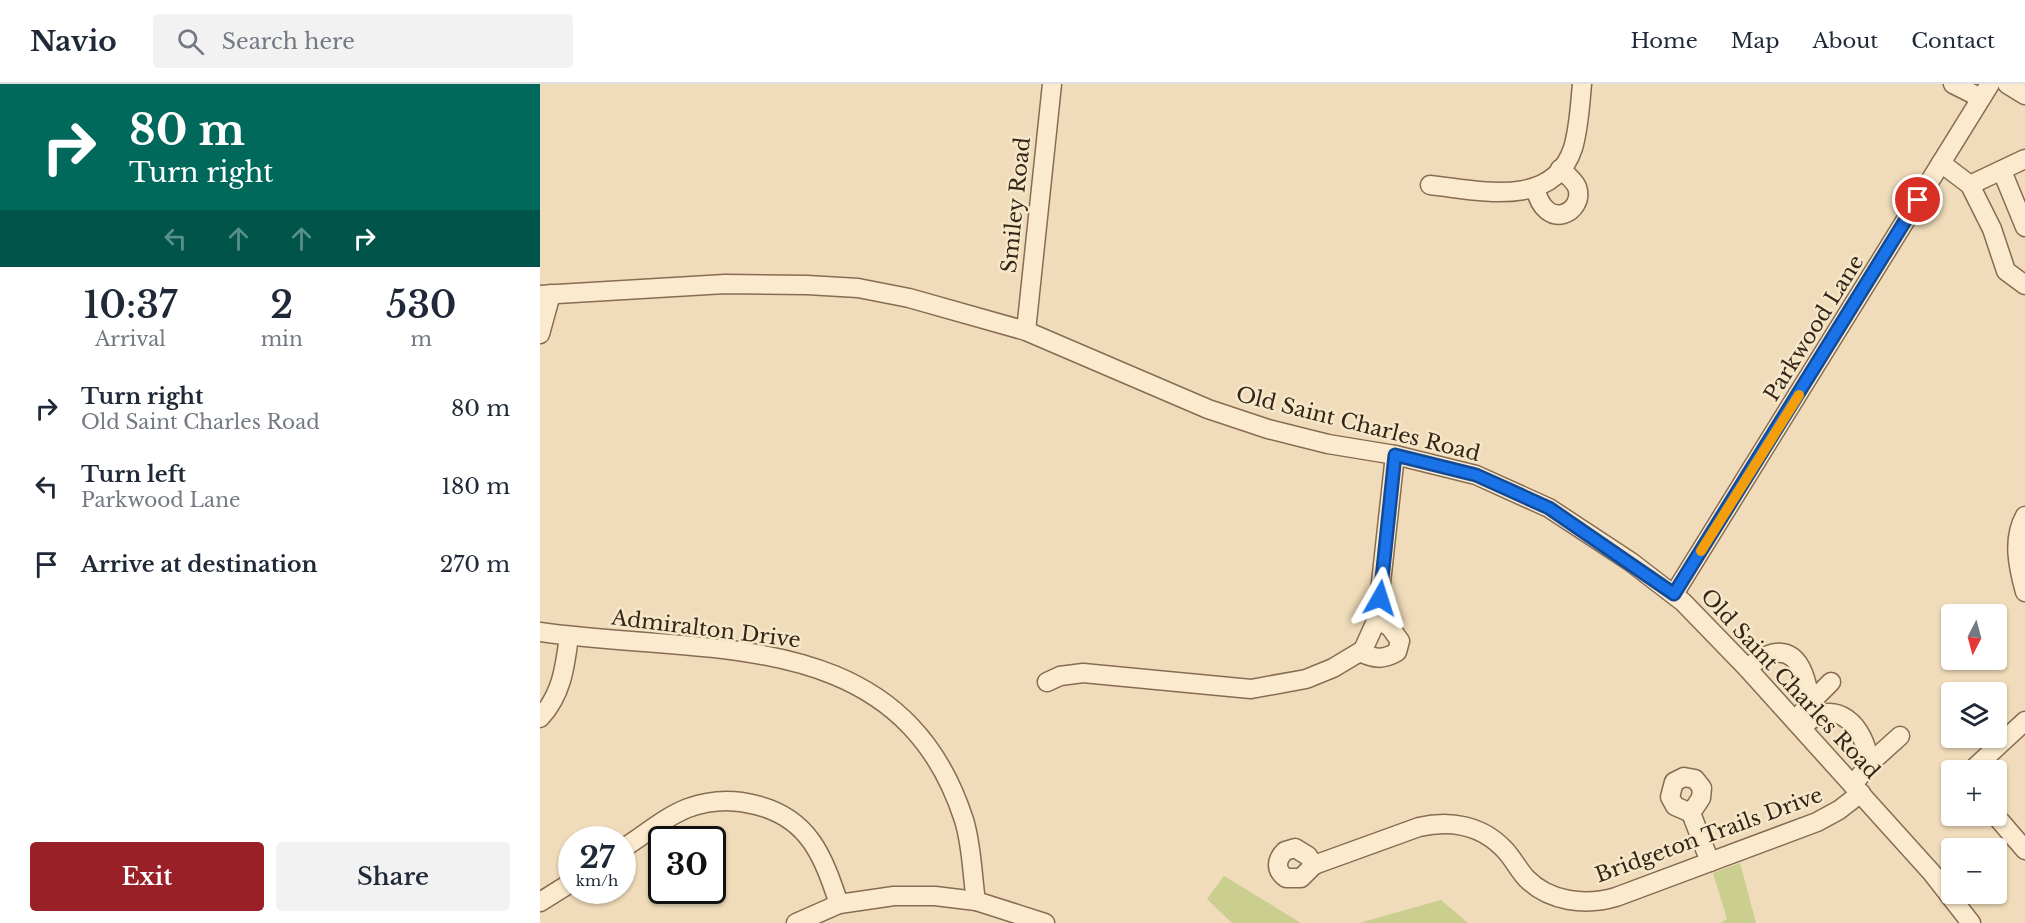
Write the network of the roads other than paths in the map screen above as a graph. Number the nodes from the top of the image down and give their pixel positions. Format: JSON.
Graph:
{"nodes":[{"id":1,"x":1052,"y":84,"type":"edge"},
{"id":2,"x":1582,"y":84,"type":"edge"},
{"id":3,"x":1953,"y":84,"type":"edge"},
{"id":4,"x":2007,"y":84,"type":"edge"},
{"id":5,"x":1986,"y":91,"type":"edge"},
{"id":6,"x":2025,"y":95,"type":"edge"},
{"id":7,"x":2025,"y":159,"type":"edge"},
{"id":8,"x":1941,"y":163,"type":"junction"},
{"id":9,"x":1560,"y":169,"type":"junction"},
{"id":10,"x":2002,"y":171,"type":"junction"},
{"id":11,"x":1430,"y":185,"type":"dead end"},
{"id":12,"x":1971,"y":185,"type":"junction"},
{"id":13,"x":1535,"y":187,"type":"junction"},
{"id":14,"x":2025,"y":227,"type":"edge"},
{"id":15,"x":2025,"y":285,"type":"edge"},
{"id":16,"x":546,"y":295,"type":"edge"},
{"id":17,"x":1026,"y":331,"type":"junction"},
{"id":18,"x":540,"y":334,"type":"edge"},
{"id":19,"x":1395,"y":455,"type":"junction"},
{"id":20,"x":2025,"y":516,"type":"edge"},
{"id":21,"x":2025,"y":592,"type":"edge"},
{"id":22,"x":1674,"y":594,"type":"junction"},
{"id":23,"x":1377,"y":620,"type":"junction"},
{"id":24,"x":540,"y":632,"type":"edge"},
{"id":25,"x":569,"y":636,"type":"junction"},
{"id":26,"x":1360,"y":652,"type":"junction"},
{"id":27,"x":1747,"y":668,"type":"junction"},
{"id":28,"x":1047,"y":682,"type":"dead end"},
{"id":29,"x":1831,"y":682,"type":"dead end"},
{"id":30,"x":1810,"y":703,"type":"junction"},
{"id":31,"x":540,"y":718,"type":"edge"},
{"id":32,"x":2025,"y":721,"type":"edge"},
{"id":33,"x":1798,"y":724,"type":"junction"},
{"id":34,"x":1900,"y":736,"type":"dead end"},
{"id":35,"x":1983,"y":760,"type":"edge"},
{"id":36,"x":1869,"y":764,"type":"junction"},
{"id":37,"x":1857,"y":789,"type":"junction"},
{"id":38,"x":1691,"y":813,"type":"dead end"},
{"id":39,"x":2005,"y":826,"type":"edge"},
{"id":40,"x":636,"y":840,"type":"edge"},
{"id":41,"x":2025,"y":850,"type":"edge"},
{"id":42,"x":1710,"y":862,"type":"junction"},
{"id":43,"x":1314,"y":865,"type":"dead end"},
{"id":44,"x":558,"y":891,"type":"edge"},
{"id":45,"x":976,"y":901,"type":"junction"},
{"id":46,"x":540,"y":902,"type":"edge"},
{"id":47,"x":839,"y":904,"type":"junction"},
{"id":48,"x":796,"y":923,"type":"edge"},
{"id":49,"x":1045,"y":923,"type":"edge"},
{"id":50,"x":1971,"y":923,"type":"edge"}],
"edges":[{"from":1,"to":17,"type":"street","name":"Smiley Road"},
{"from":2,"to":9,"type":"street"},
{"from":3,"to":5,"type":"street"},
{"from":4,"to":6,"type":"street"},
{"from":5,"to":8,"type":"street","name":"Parkwood Lane"},
{"from":7,"to":10,"type":"street"},
{"from":8,"to":12,"type":"street"},
{"from":8,"to":22,"type":"street","name":"Parkwood Lane"},
{"from":9,"to":13,"type":"street"},
{"from":9,"to":13,"type":"street"},
{"from":10,"to":12,"type":"street"},
{"from":10,"to":14,"type":"street"},
{"from":11,"to":13,"type":"street"},
{"from":12,"to":15,"type":"street"},
{"from":16,"to":17,"type":"street","name":"Old Saint Charles Road"},
{"from":16,"to":18,"type":"street"},
{"from":17,"to":19,"type":"street","name":"Old Saint Charles Road"},
{"from":19,"to":22,"type":"street","name":"Old Saint Charles Road"},
{"from":19,"to":23,"type":"street"},
{"from":20,"to":21,"type":"street"},
{"from":22,"to":27,"type":"street","name":"Old Saint Charles Road"},
{"from":23,"to":26,"type":"street"},
{"from":23,"to":26,"type":"street"},
{"from":24,"to":25,"type":"street","name":"Admiralton Drive"},
{"from":25,"to":31,"type":"street"},
{"from":25,"to":45,"type":"street","name":"Admiralton Drive"},
{"from":26,"to":28,"type":"street"},
{"from":27,"to":30,"type":"street"},
{"from":27,"to":33,"type":"street","name":"Old Saint Charles Road"},
{"from":29,"to":30,"type":"street"},
{"from":30,"to":33,"type":"street"},
{"from":32,"to":35,"type":"street"},
{"from":33,"to":36,"type":"street"},
{"from":33,"to":37,"type":"street","name":"Old Saint Charles Road"},
{"from":34,"to":36,"type":"street","name":"Bridgeton Trails Drive"},
{"from":36,"to":37,"type":"street","name":"Bridgeton Trails Drive"},
{"from":37,"to":42,"type":"street","name":"Bridgeton Trails Drive"},
{"from":37,"to":50,"type":"street","name":"Old Saint Charles Road"},
{"from":38,"to":42,"type":"street"},
{"from":39,"to":41,"type":"street"},
{"from":40,"to":47,"type":"street"},
{"from":42,"to":43,"type":"street","name":"Bridgeton Trails Drive"},
{"from":44,"to":46,"type":"street"},
{"from":45,"to":47,"type":"street"},
{"from":45,"to":49,"type":"street"},
{"from":47,"to":48,"type":"street"}]}
